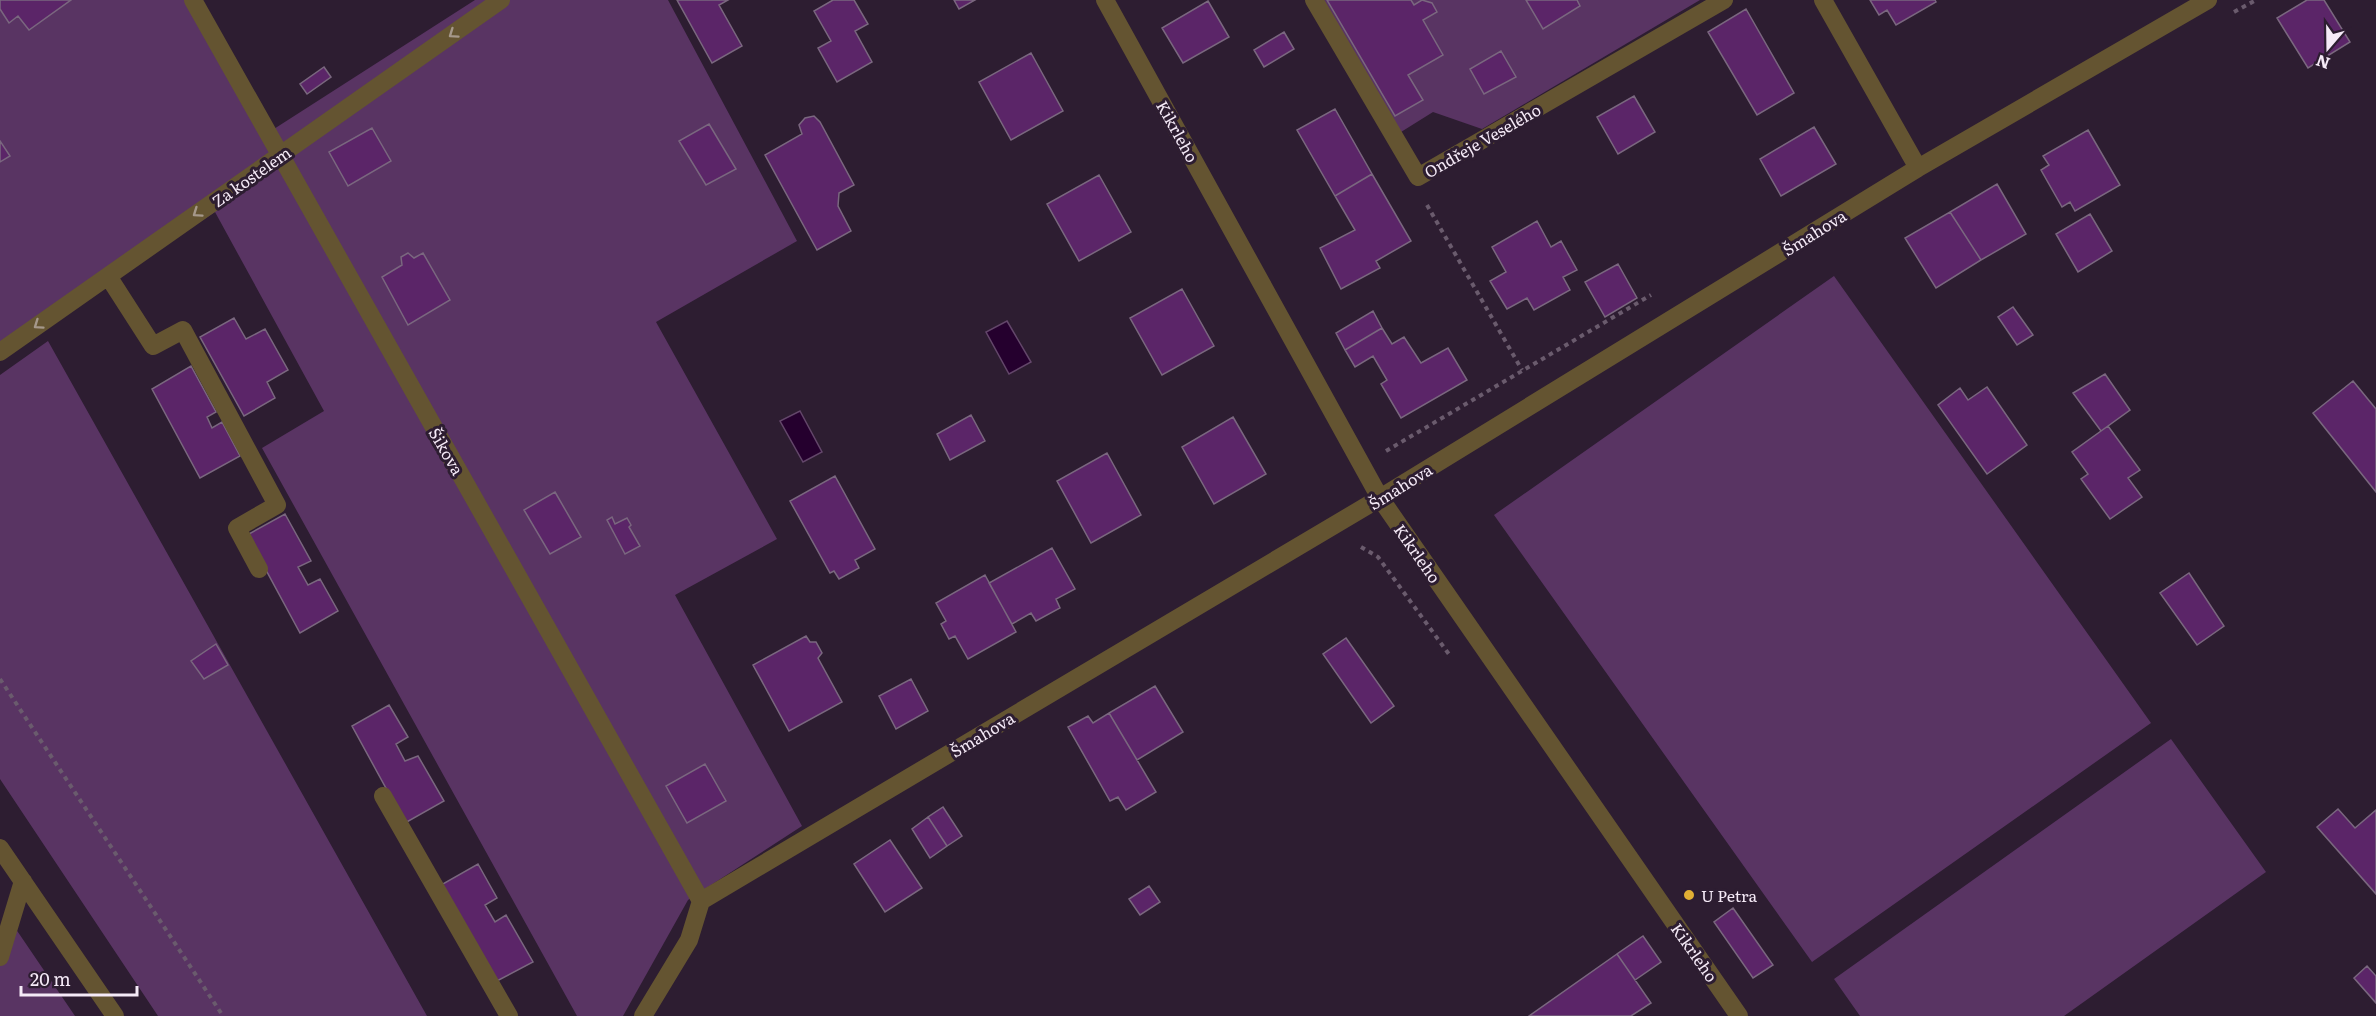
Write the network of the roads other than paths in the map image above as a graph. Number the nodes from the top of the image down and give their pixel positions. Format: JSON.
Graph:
{"nodes":[{"id":1,"x":193,"y":0,"type":"edge"},
{"id":2,"x":501,"y":0,"type":"edge"},
{"id":3,"x":1105,"y":0,"type":"edge"},
{"id":4,"x":1314,"y":0,"type":"edge"},
{"id":5,"x":1724,"y":0,"type":"edge"},
{"id":6,"x":1823,"y":0,"type":"edge"},
{"id":7,"x":2208,"y":0,"type":"edge"},
{"id":8,"x":279,"y":155,"type":"junction"},
{"id":9,"x":1918,"y":168,"type":"junction"},
{"id":10,"x":108,"y":276,"type":"junction"},
{"id":11,"x":0,"y":352,"type":"edge"},
{"id":12,"x":1380,"y":498,"type":"junction"},
{"id":13,"x":259,"y":569,"type":"dead end"},
{"id":14,"x":383,"y":796,"type":"dead end"},
{"id":15,"x":0,"y":848,"type":"edge"},
{"id":16,"x":23,"y":881,"type":"junction"},
{"id":17,"x":701,"y":901,"type":"junction"},
{"id":18,"x":0,"y":957,"type":"edge"},
{"id":19,"x":115,"y":1016,"type":"edge"},
{"id":20,"x":509,"y":1016,"type":"edge"},
{"id":21,"x":643,"y":1016,"type":"edge"},
{"id":22,"x":1739,"y":1016,"type":"edge"}],
"edges":[{"from":1,"to":8,"type":"street","name":"Šikova"},
{"from":2,"to":8,"type":"street","name":"Za kostelem","one_way":true},
{"from":3,"to":12,"type":"street","name":"Kikrleho"},
{"from":4,"to":5,"type":"street","name":"Ondřeje Veselého"},
{"from":6,"to":9,"type":"street"},
{"from":7,"to":9,"type":"street","name":"Šmahova"},
{"from":8,"to":10,"type":"street","name":"Za kostelem","one_way":true},
{"from":8,"to":17,"type":"street","name":"Šikova"},
{"from":9,"to":12,"type":"street","name":"Šmahova"},
{"from":10,"to":11,"type":"street","name":"Za kostelem","one_way":true},
{"from":10,"to":13,"type":"street"},
{"from":12,"to":17,"type":"street","name":"Šmahova"},
{"from":12,"to":22,"type":"street","name":"Kikrleho"},
{"from":14,"to":20,"type":"street"},
{"from":15,"to":16,"type":"street"},
{"from":16,"to":18,"type":"street"},
{"from":16,"to":19,"type":"street"},
{"from":17,"to":21,"type":"street"}]}
